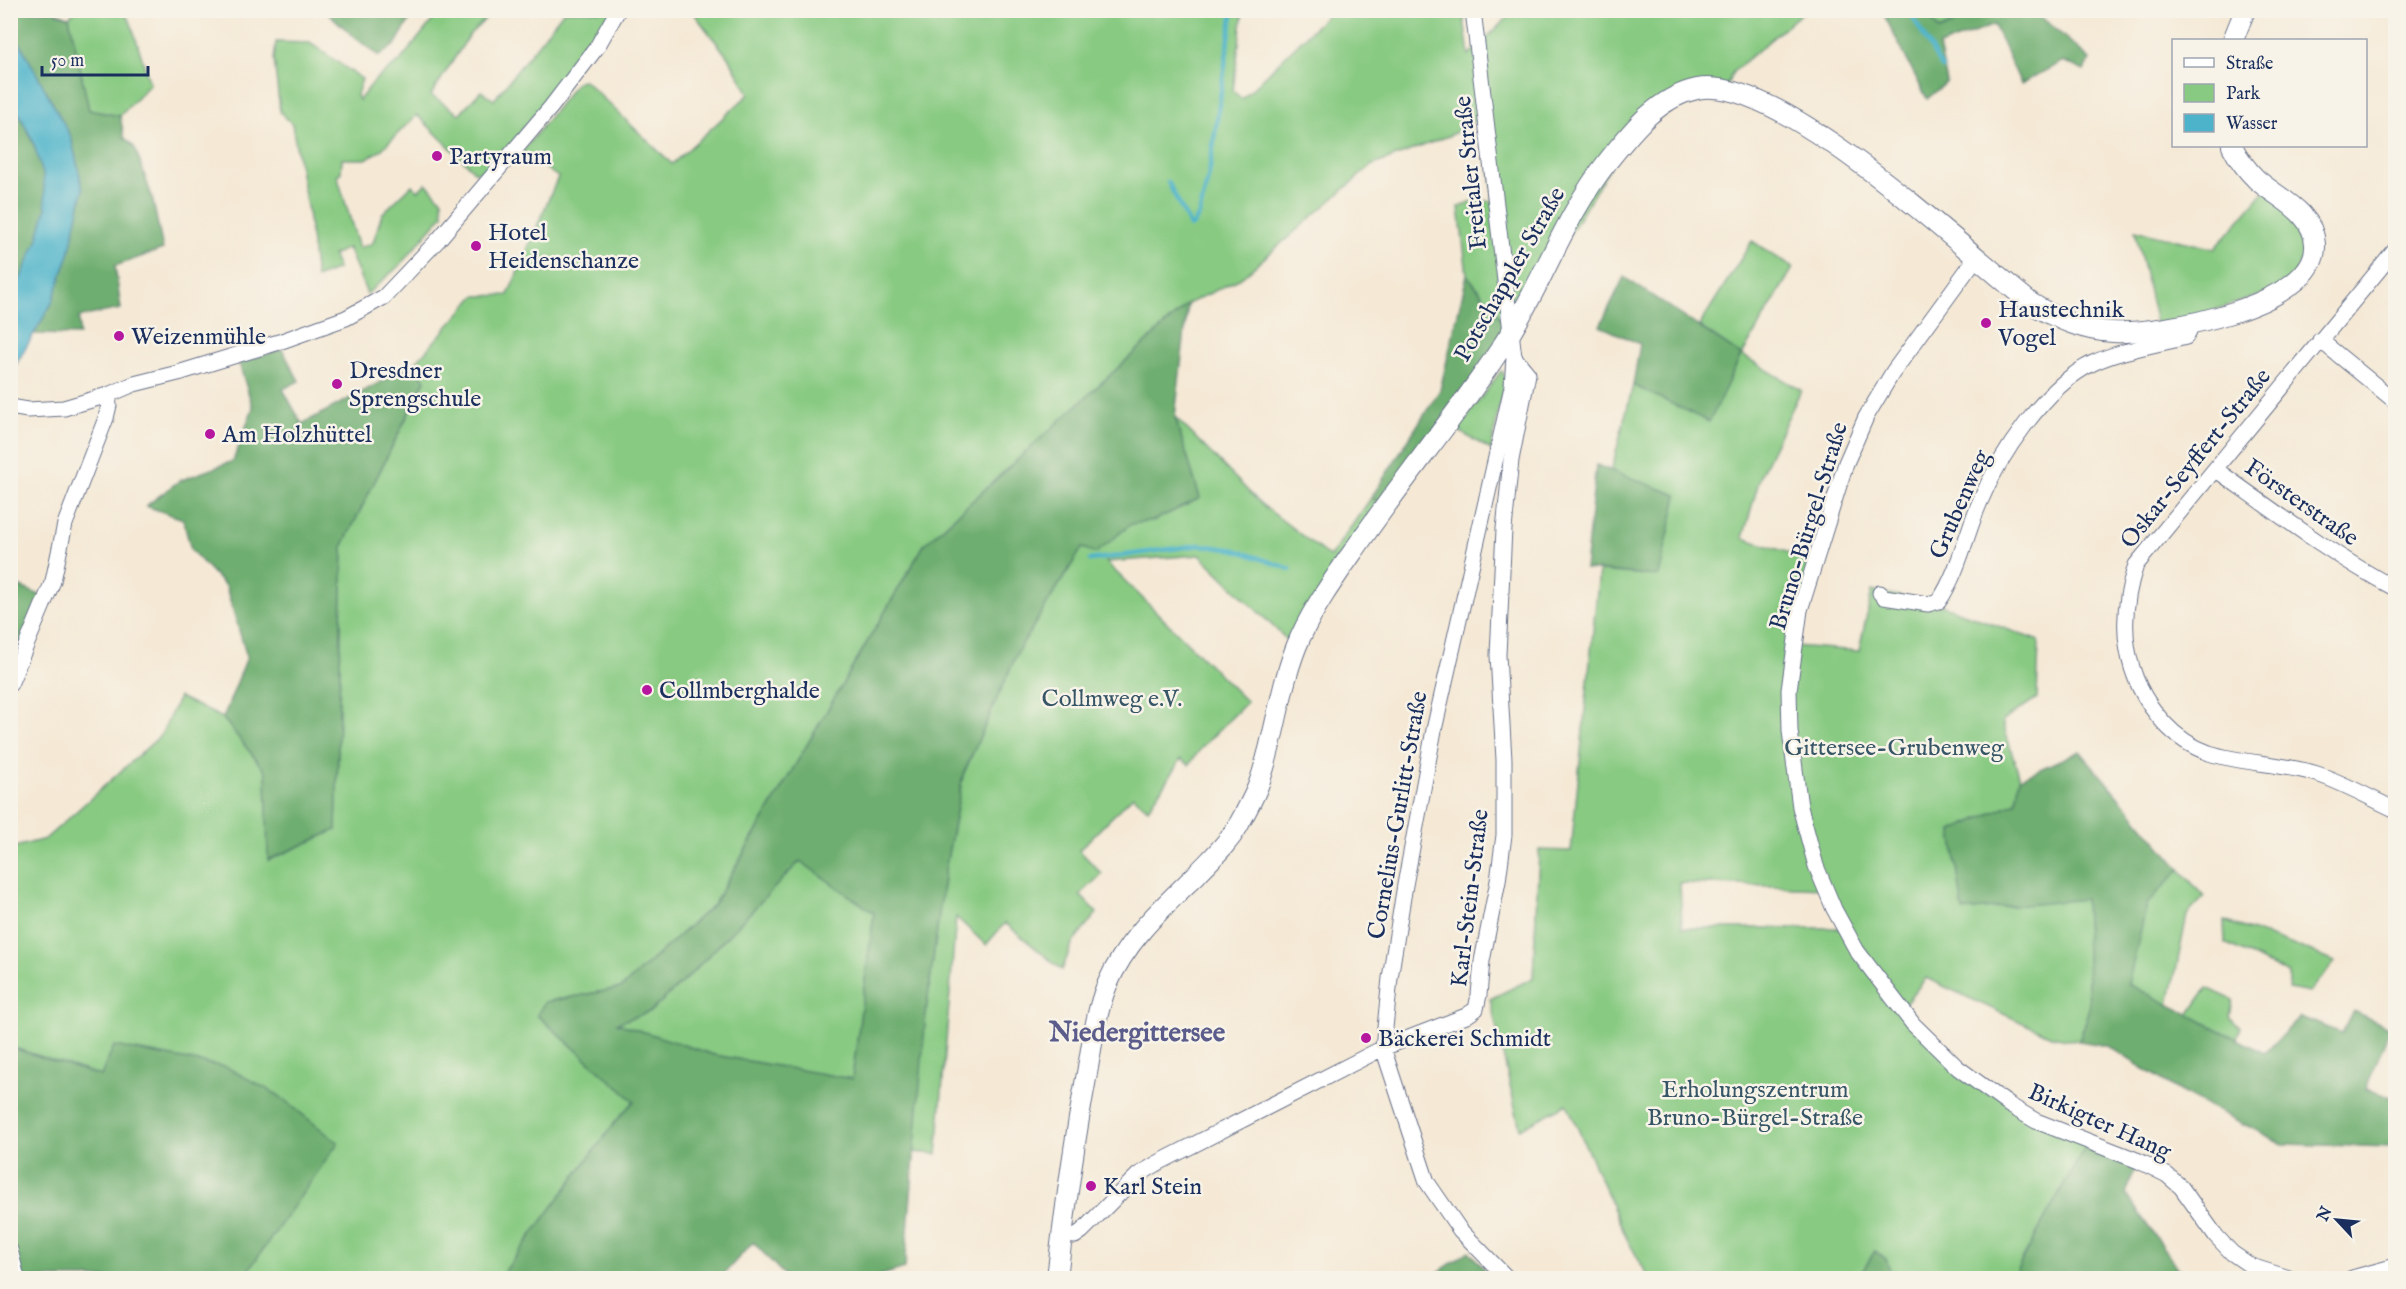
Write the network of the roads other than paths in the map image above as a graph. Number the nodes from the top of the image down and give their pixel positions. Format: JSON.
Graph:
{"nodes":[{"id":1,"x":618,"y":10,"type":"edge"},
{"id":2,"x":1473,"y":10,"type":"edge"},
{"id":3,"x":2245,"y":10,"type":"edge"},
{"id":4,"x":2233,"y":39,"type":"edge"},
{"id":5,"x":2233,"y":147,"type":"edge"},
{"id":6,"x":2396,"y":249,"type":"edge"},
{"id":7,"x":1976,"y":258,"type":"junction"},
{"id":8,"x":2187,"y":323,"type":"junction"},
{"id":9,"x":1511,"y":331,"type":"junction"},
{"id":10,"x":2320,"y":340,"type":"junction"},
{"id":11,"x":1514,"y":357,"type":"junction"},
{"id":12,"x":108,"y":395,"type":"junction"},
{"id":13,"x":2396,"y":402,"type":"edge"},
{"id":14,"x":10,"y":407,"type":"edge"},
{"id":15,"x":2215,"y":469,"type":"junction"},
{"id":16,"x":2396,"y":589,"type":"edge"},
{"id":17,"x":1880,"y":593,"type":"dead end"},
{"id":18,"x":10,"y":684,"type":"edge"},
{"id":19,"x":2396,"y":810,"type":"edge"},
{"id":20,"x":1871,"y":969,"type":"joint"},
{"id":21,"x":1383,"y":1048,"type":"junction"},
{"id":22,"x":1062,"y":1234,"type":"junction"},
{"id":23,"x":10,"y":1250,"type":"edge"},
{"id":24,"x":2396,"y":1266,"type":"edge"},
{"id":25,"x":17,"y":1278,"type":"edge"},
{"id":26,"x":1057,"y":1278,"type":"edge"},
{"id":27,"x":1507,"y":1278,"type":"edge"},
{"id":28,"x":2289,"y":1278,"type":"edge"},
{"id":29,"x":2352,"y":1278,"type":"edge"}],
"edges":[{"from":1,"to":12,"type":"street"},
{"from":2,"to":9,"type":"street","name":"Freitaler Straße"},
{"from":3,"to":4,"type":"street"},
{"from":5,"to":8,"type":"street","name":"Potschappler Straße"},
{"from":6,"to":10,"type":"street","name":"Oskar-Seyffert-Straße"},
{"from":7,"to":8,"type":"street","name":"Potschappler Straße"},
{"from":7,"to":9,"type":"street","name":"Potschappler Straße"},
{"from":7,"to":20,"type":"street","name":"Bruno-Bürgel-Straße"},
{"from":8,"to":17,"type":"street","name":"Grubenweg"},
{"from":9,"to":11,"type":"street","name":"Cornelius-Gurlitt-Straße"},
{"from":9,"to":22,"type":"street","name":"Potschappler Straße"},
{"from":10,"to":13,"type":"street"},
{"from":10,"to":15,"type":"street","name":"Oskar-Seyffert-Straße"},
{"from":11,"to":21,"type":"street","name":"Cornelius-Gurlitt-Straße"},
{"from":11,"to":21,"type":"street","name":"Karl-Stein-Straße"},
{"from":12,"to":14,"type":"street"},
{"from":12,"to":18,"type":"street"},
{"from":15,"to":16,"type":"street","name":"Försterstraße"},
{"from":15,"to":19,"type":"street","name":"Oskar-Seyffert-Straße"},
{"from":20,"to":28,"type":"street","name":"Birkigter Hang"},
{"from":21,"to":22,"type":"street","name":"Karl-Stein-Straße"},
{"from":21,"to":27,"type":"street","name":"Cornelius-Gurlitt-Straße"},
{"from":22,"to":26,"type":"street","name":"Potschappler Straße"},
{"from":23,"to":25,"type":"street"},
{"from":24,"to":29,"type":"street"}]}
